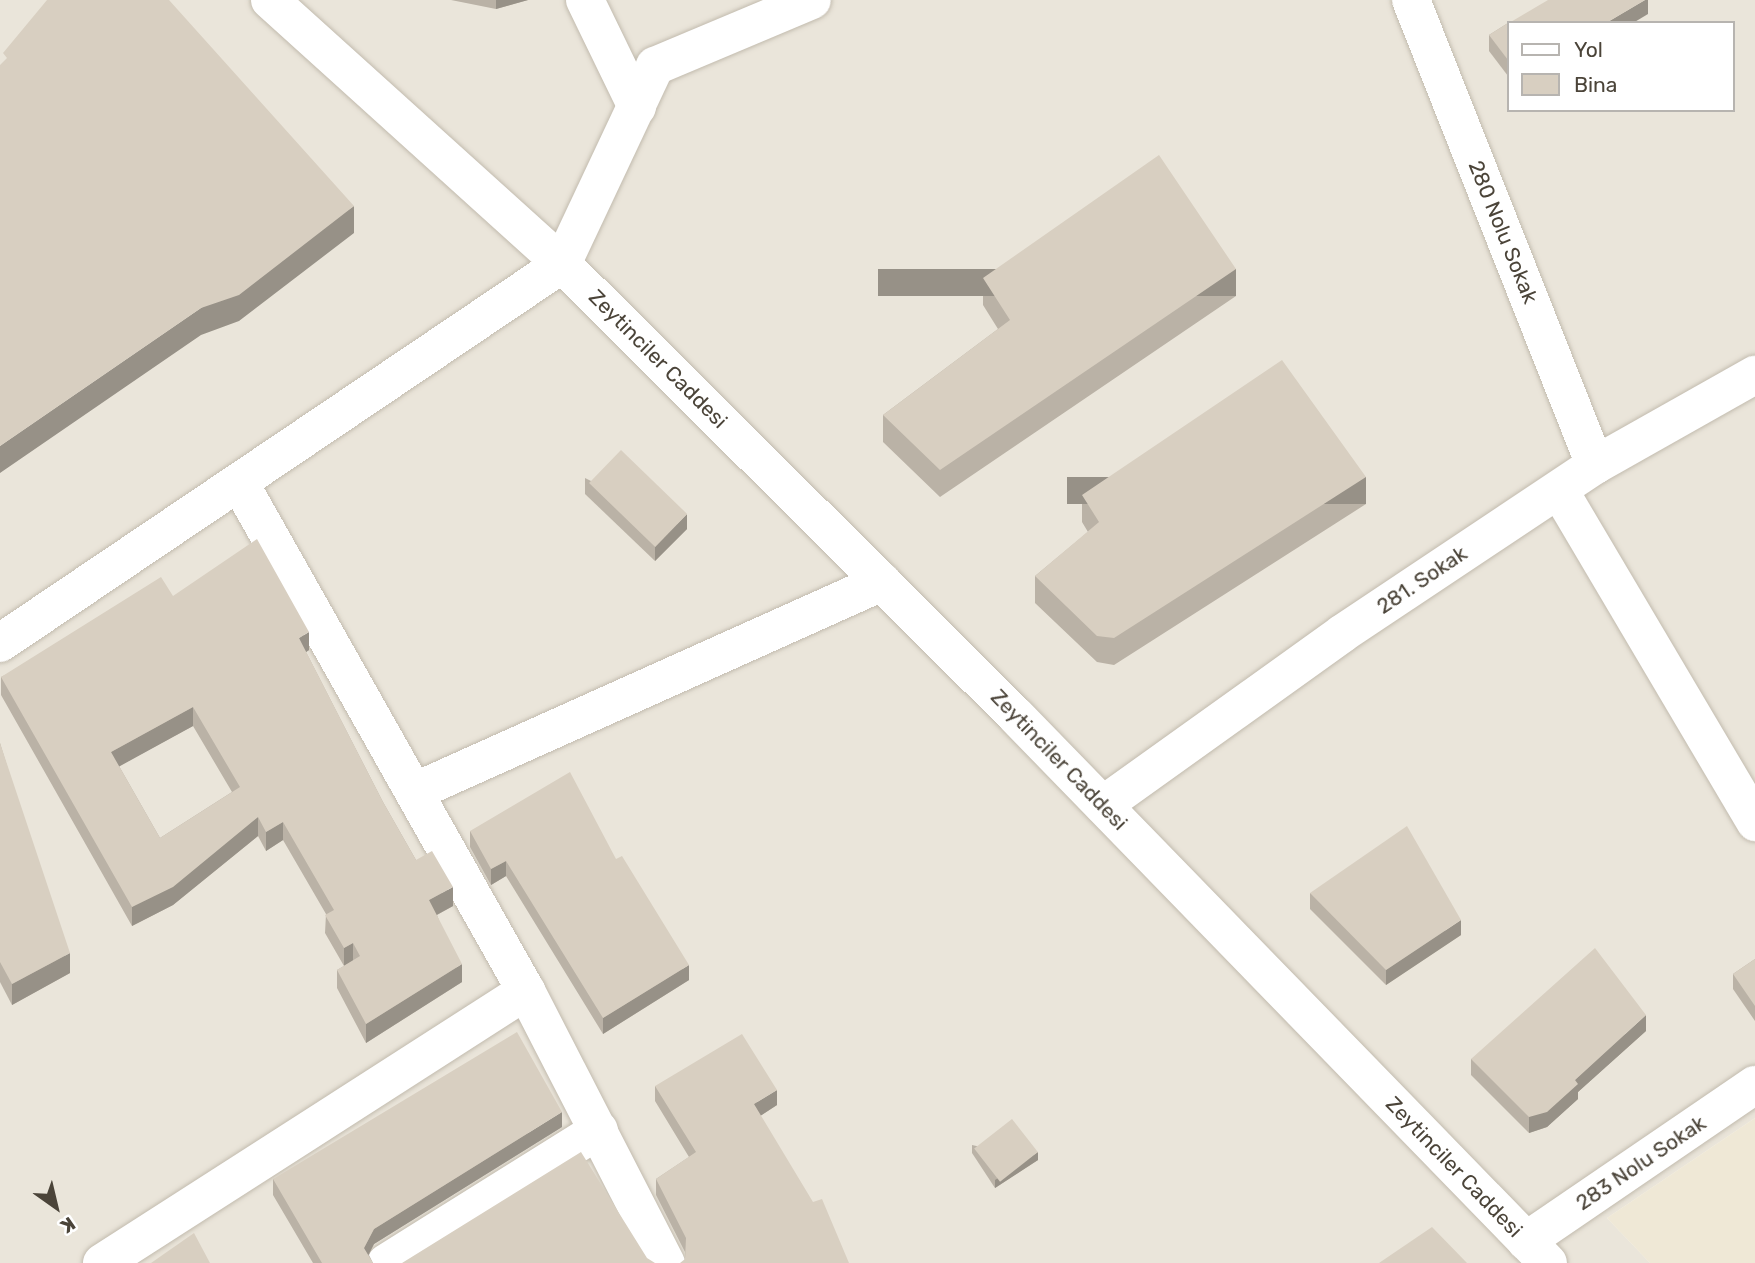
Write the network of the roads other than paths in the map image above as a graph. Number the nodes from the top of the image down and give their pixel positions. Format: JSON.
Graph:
{"nodes":[{"id":1,"x":270,"y":0,"type":"edge"},
{"id":2,"x":585,"y":0,"type":"edge"},
{"id":3,"x":812,"y":0,"type":"edge"},
{"id":4,"x":1411,"y":0,"type":"edge"},
{"id":5,"x":637,"y":107,"type":"junction"},
{"id":6,"x":562,"y":264,"type":"junction"},
{"id":7,"x":1755,"y":375,"type":"edge"},
{"id":8,"x":1595,"y":465,"type":"junction"},
{"id":9,"x":239,"y":482,"type":"junction"},
{"id":10,"x":1559,"y":490,"type":"junction"},
{"id":11,"x":882,"y":582,"type":"junction"},
{"id":12,"x":0,"y":643,"type":"edge"},
{"id":13,"x":414,"y":792,"type":"junction"},
{"id":14,"x":1103,"y":805,"type":"junction"},
{"id":15,"x":1755,"y":822,"type":"edge"},
{"id":16,"x":526,"y":991,"type":"junction"},
{"id":17,"x":1755,"y":1085,"type":"edge"},
{"id":18,"x":598,"y":1130,"type":"junction"},
{"id":19,"x":1537,"y":1252,"type":"edge"},
{"id":20,"x":102,"y":1263,"type":"edge"},
{"id":21,"x":386,"y":1263,"type":"edge"},
{"id":22,"x":666,"y":1263,"type":"edge"}],
"edges":[{"from":1,"to":6,"type":"street","name":"Zeytinciler Caddesi"},
{"from":2,"to":5,"type":"street"},
{"from":3,"to":5,"type":"street"},
{"from":4,"to":8,"type":"street","name":"280 Nolu Sokak"},
{"from":5,"to":6,"type":"street"},
{"from":6,"to":9,"type":"street"},
{"from":6,"to":11,"type":"street","name":"Zeytinciler Caddesi"},
{"from":7,"to":8,"type":"street","name":"281. Sokak"},
{"from":8,"to":10,"type":"street","name":"281. Sokak"},
{"from":9,"to":12,"type":"street"},
{"from":9,"to":13,"type":"street"},
{"from":10,"to":14,"type":"street","name":"281. Sokak"},
{"from":10,"to":15,"type":"street"},
{"from":11,"to":13,"type":"street"},
{"from":11,"to":14,"type":"street","name":"Zeytinciler Caddesi"},
{"from":13,"to":16,"type":"street"},
{"from":14,"to":19,"type":"street","name":"Zeytinciler Caddesi"},
{"from":16,"to":18,"type":"street"},
{"from":16,"to":20,"type":"street"},
{"from":17,"to":19,"type":"street","name":"283 Nolu Sokak"},
{"from":18,"to":21,"type":"street"},
{"from":18,"to":22,"type":"street"}]}
